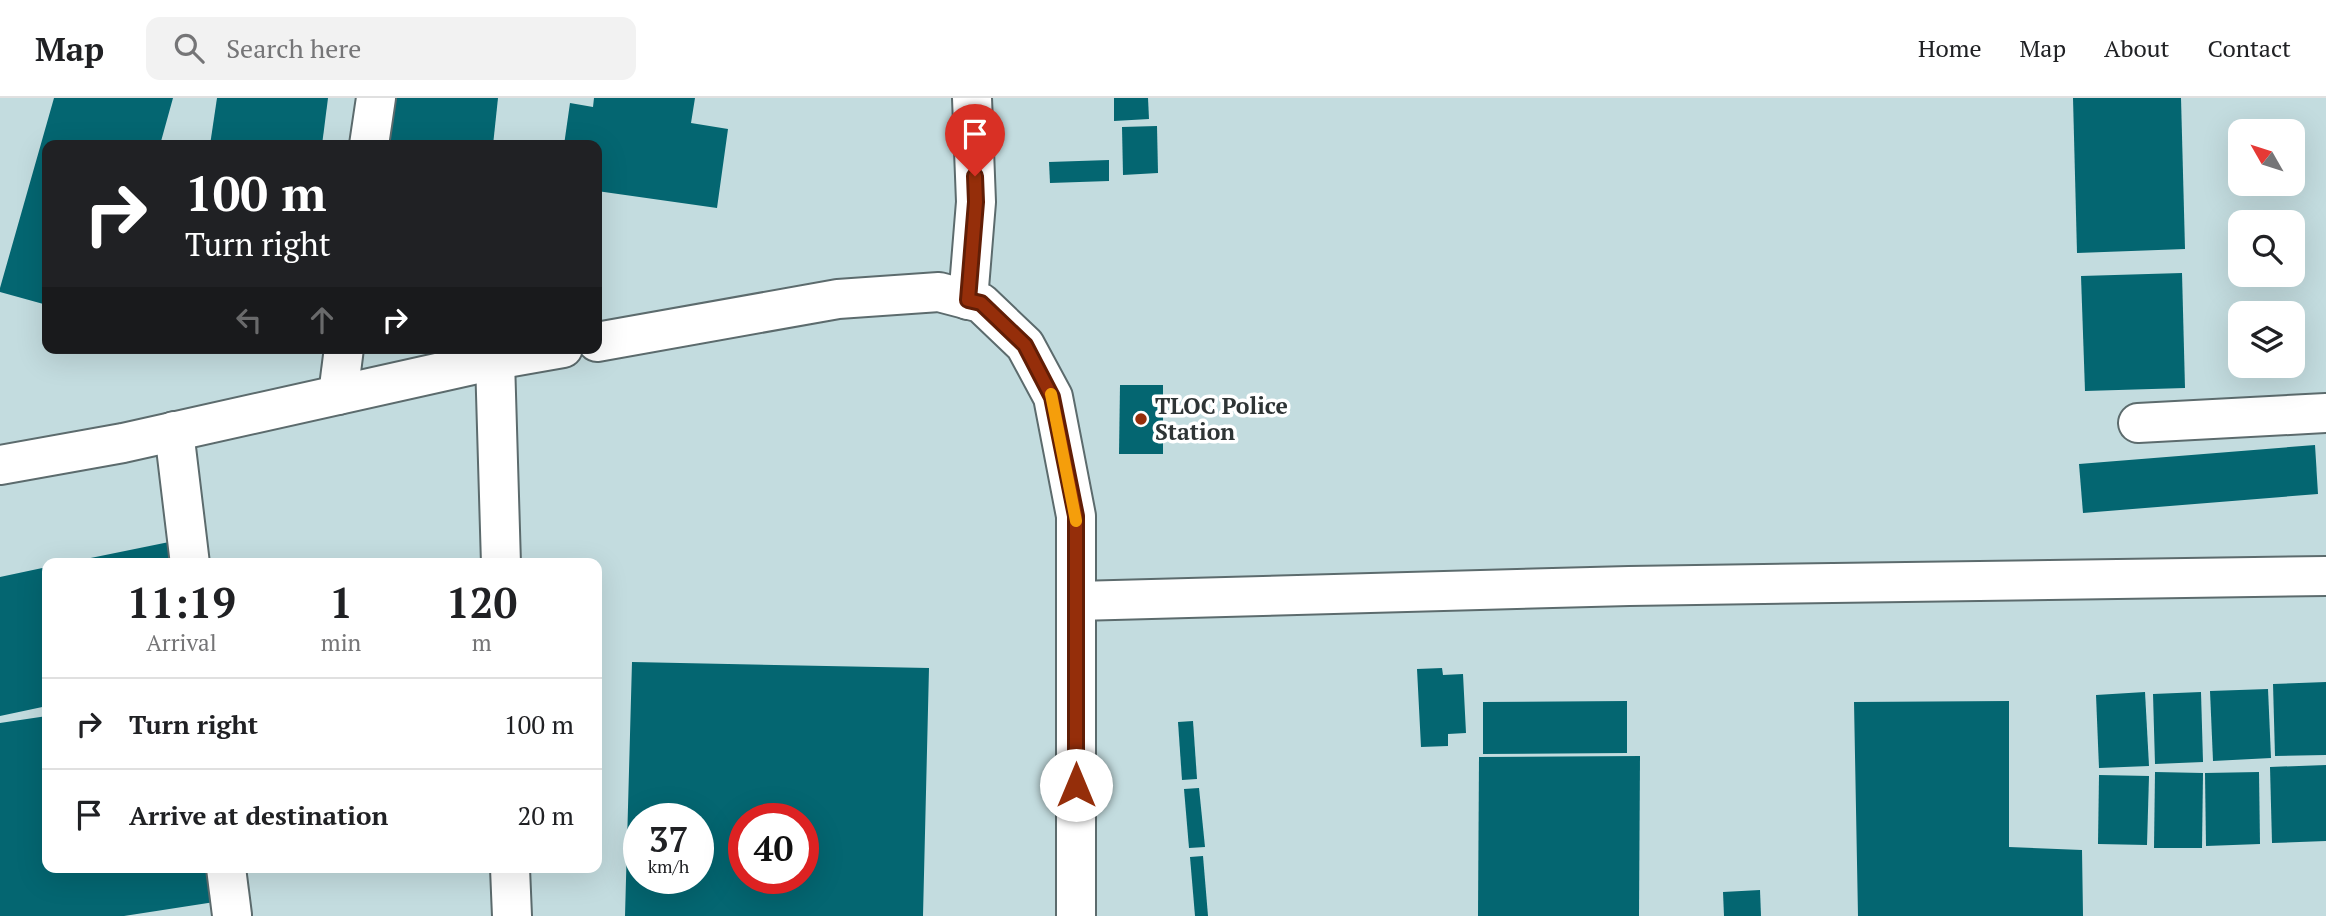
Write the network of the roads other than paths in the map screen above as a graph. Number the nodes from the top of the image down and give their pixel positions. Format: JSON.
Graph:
{"nodes":[{"id":1,"x":376,"y":98,"type":"edge"},
{"id":2,"x":972,"y":98,"type":"edge"},
{"id":3,"x":370,"y":140,"type":"edge"},
{"id":4,"x":968,"y":300,"type":"junction"},
{"id":5,"x":602,"y":341,"type":"edge"},
{"id":6,"x":343,"y":354,"type":"edge"},
{"id":7,"x":529,"y":354,"type":"edge"},
{"id":8,"x":495,"y":360,"type":"junction"},
{"id":9,"x":338,"y":395,"type":"junction"},
{"id":10,"x":2326,"y":413,"type":"edge"},
{"id":11,"x":2138,"y":423,"type":"dead end"},
{"id":12,"x":174,"y":431,"type":"junction"},
{"id":13,"x":0,"y":465,"type":"edge"},
{"id":14,"x":189,"y":558,"type":"edge"},
{"id":15,"x":501,"y":558,"type":"edge"},
{"id":16,"x":2326,"y":576,"type":"edge"},
{"id":17,"x":1077,"y":601,"type":"junction"},
{"id":18,"x":227,"y":873,"type":"edge"},
{"id":19,"x":510,"y":873,"type":"edge"},
{"id":20,"x":232,"y":915,"type":"edge"},
{"id":21,"x":512,"y":916,"type":"edge"},
{"id":22,"x":1076,"y":916,"type":"edge"}],
"edges":[{"from":1,"to":3,"type":"street"},
{"from":2,"to":4,"type":"street"},
{"from":4,"to":5,"type":"street"},
{"from":4,"to":17,"type":"street"},
{"from":6,"to":9,"type":"street"},
{"from":7,"to":8,"type":"street"},
{"from":8,"to":9,"type":"street"},
{"from":8,"to":15,"type":"street"},
{"from":9,"to":12,"type":"street"},
{"from":10,"to":11,"type":"street"},
{"from":12,"to":13,"type":"street"},
{"from":12,"to":14,"type":"street"},
{"from":16,"to":17,"type":"street"},
{"from":17,"to":22,"type":"street"},
{"from":18,"to":20,"type":"street"},
{"from":19,"to":21,"type":"street"}]}
